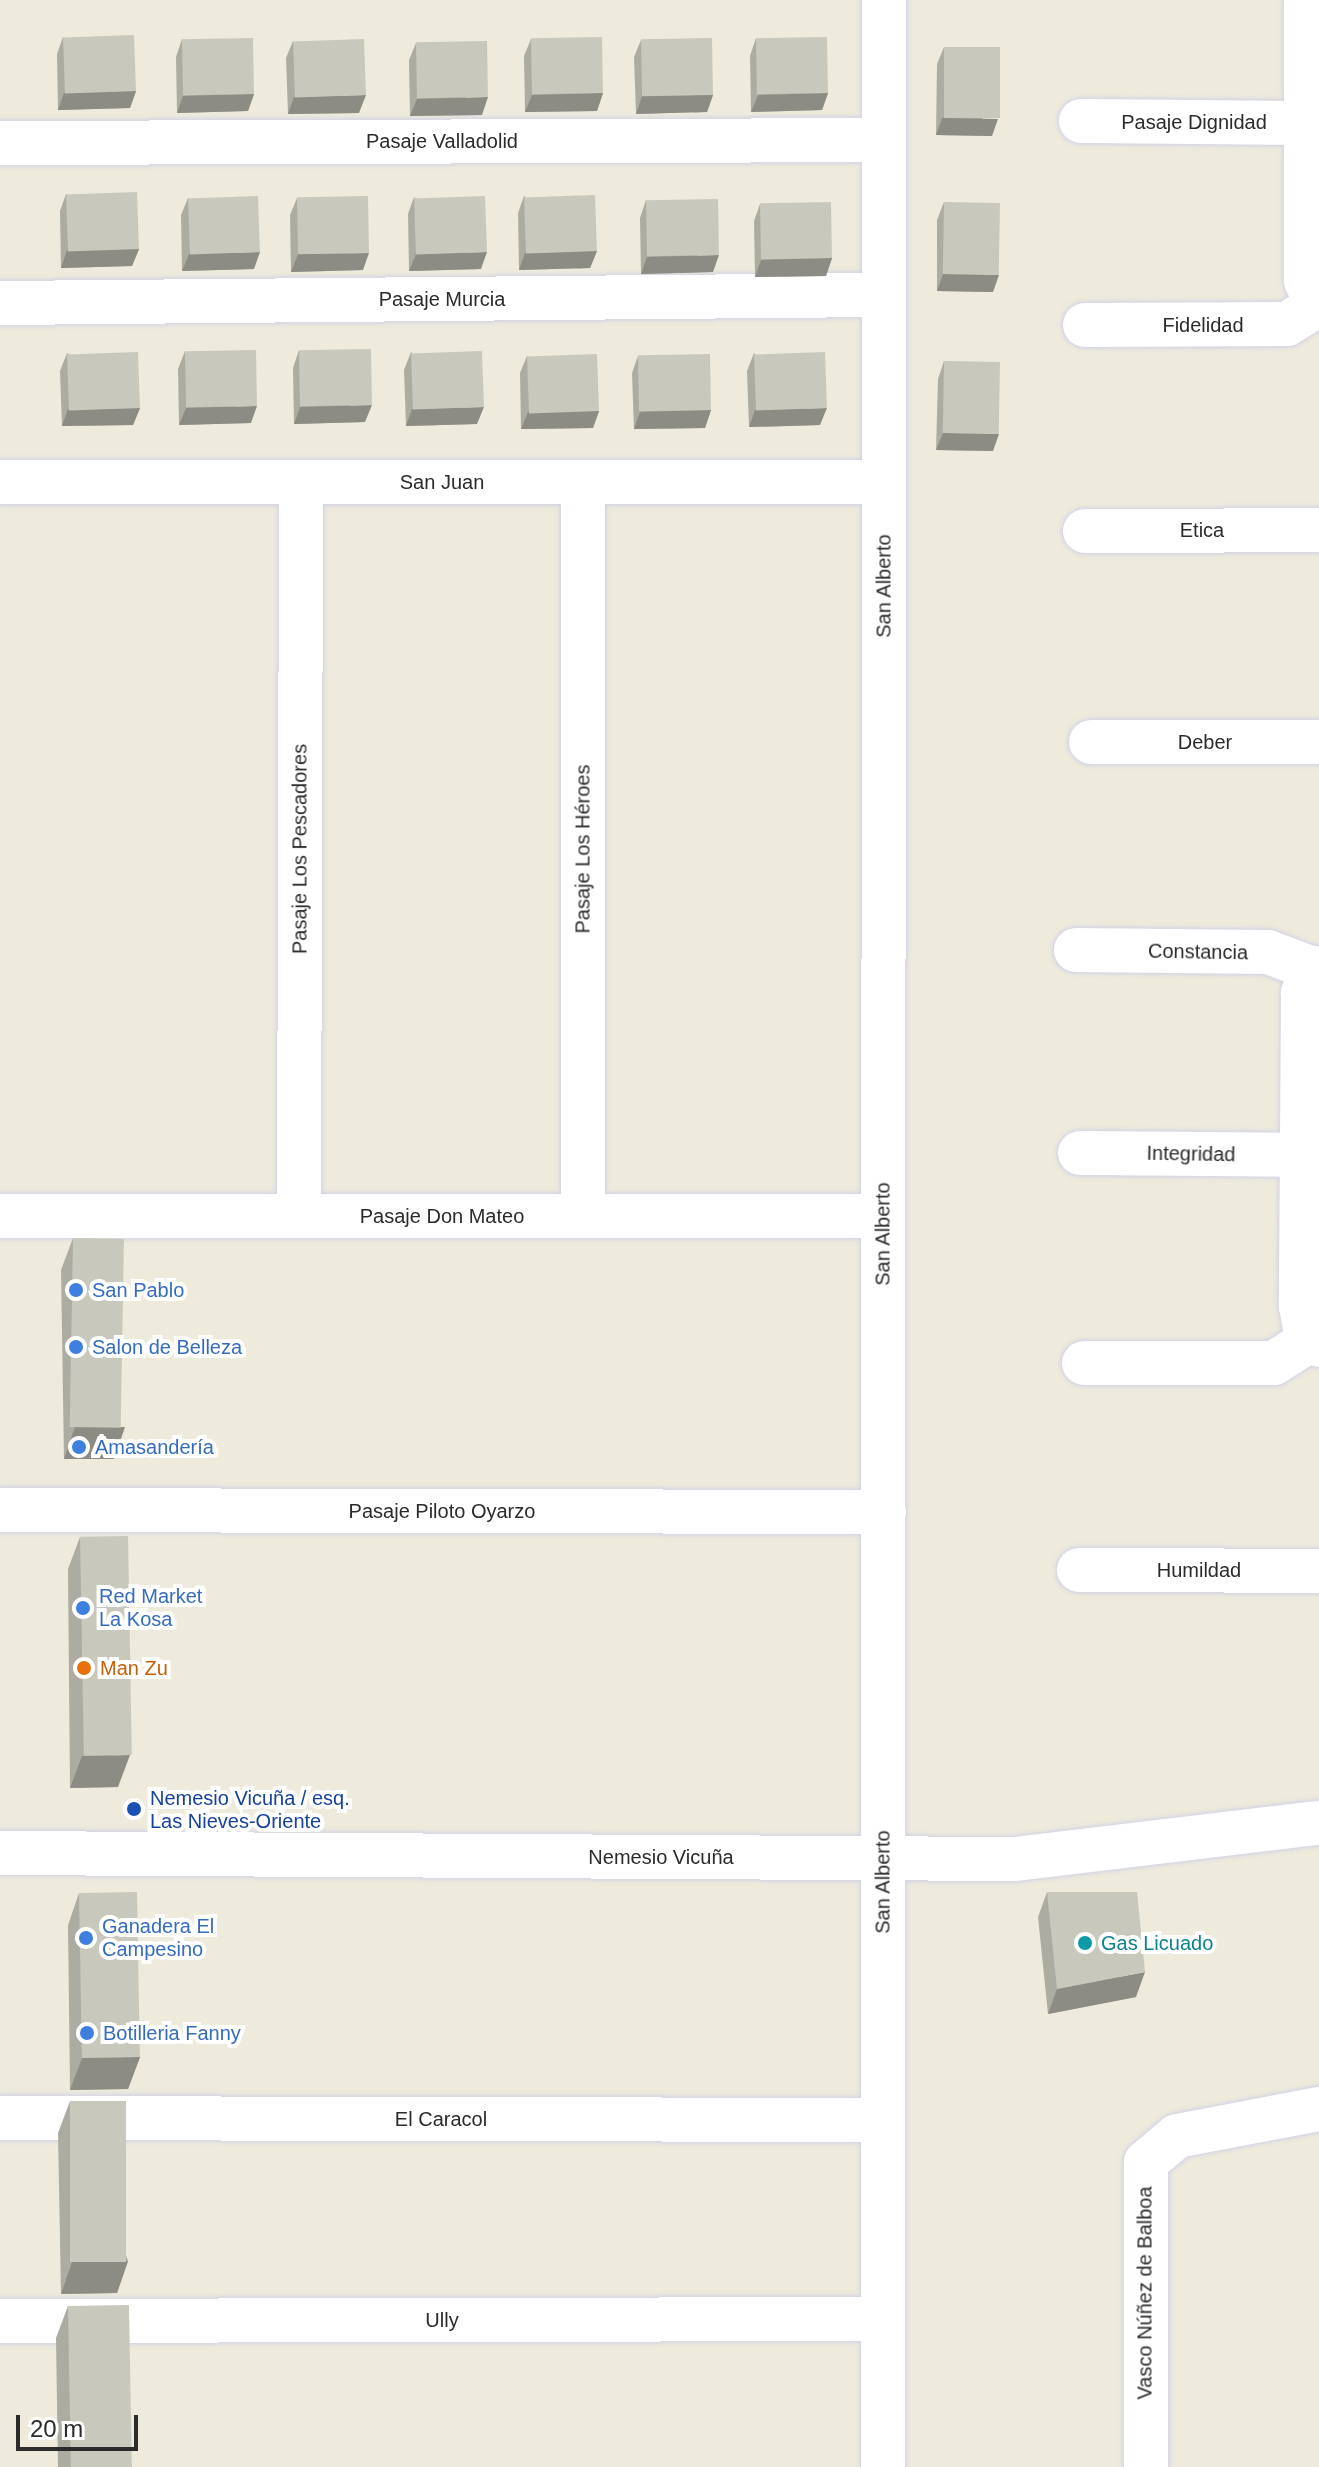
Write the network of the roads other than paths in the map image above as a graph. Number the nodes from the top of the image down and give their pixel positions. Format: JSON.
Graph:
{"nodes":[{"id":1,"x":884,"y":0,"type":"edge"},
{"id":2,"x":1306,"y":0,"type":"edge"},
{"id":3,"x":1081,"y":121,"type":"dead end"},
{"id":4,"x":1306,"y":123,"type":"junction"},
{"id":5,"x":883,"y":140,"type":"junction"},
{"id":6,"x":0,"y":143,"type":"edge"},
{"id":7,"x":883,"y":295,"type":"junction"},
{"id":8,"x":0,"y":303,"type":"edge"},
{"id":9,"x":1318,"y":307,"type":"edge"},
{"id":10,"x":1085,"y":325,"type":"dead end"},
{"id":11,"x":0,"y":482,"type":"edge"},
{"id":12,"x":301,"y":482,"type":"junction"},
{"id":13,"x":583,"y":482,"type":"junction"},
{"id":14,"x":884,"y":482,"type":"junction"},
{"id":15,"x":1319,"y":530,"type":"edge"},
{"id":16,"x":1085,"y":531,"type":"dead end"},
{"id":17,"x":1091,"y":742,"type":"dead end"},
{"id":18,"x":1319,"y":742,"type":"edge"},
{"id":19,"x":1076,"y":950,"type":"dead end"},
{"id":20,"x":1318,"y":969,"type":"edge"},
{"id":21,"x":1080,"y":1153,"type":"dead end"},
{"id":22,"x":1301,"y":1155,"type":"junction"},
{"id":23,"x":0,"y":1216,"type":"edge"},
{"id":24,"x":299,"y":1216,"type":"junction"},
{"id":25,"x":583,"y":1216,"type":"junction"},
{"id":26,"x":883,"y":1216,"type":"junction"},
{"id":27,"x":1316,"y":1342,"type":"edge"},
{"id":28,"x":1084,"y":1363,"type":"dead end"},
{"id":29,"x":0,"y":1510,"type":"edge"},
{"id":30,"x":884,"y":1512,"type":"junction"},
{"id":31,"x":1079,"y":1570,"type":"dead end"},
{"id":32,"x":1319,"y":1571,"type":"edge"},
{"id":33,"x":1319,"y":1823,"type":"edge"},
{"id":34,"x":0,"y":1853,"type":"edge"},
{"id":35,"x":882,"y":1858,"type":"junction"},
{"id":36,"x":1319,"y":2109,"type":"edge"},
{"id":37,"x":0,"y":2118,"type":"edge"},
{"id":38,"x":883,"y":2120,"type":"junction"},
{"id":39,"x":883,"y":2319,"type":"junction"},
{"id":40,"x":0,"y":2321,"type":"edge"},
{"id":41,"x":883,"y":2467,"type":"edge"},
{"id":42,"x":1146,"y":2467,"type":"edge"}],
"edges":[{"from":1,"to":5,"type":"street","name":"San Alberto"},
{"from":2,"to":4,"type":"street"},
{"from":3,"to":4,"type":"street","name":"Pasaje Dignidad"},
{"from":4,"to":9,"type":"street"},
{"from":5,"to":6,"type":"street","name":"Pasaje Valladolid"},
{"from":5,"to":7,"type":"street","name":"San Alberto"},
{"from":7,"to":8,"type":"street","name":"Pasaje Murcia"},
{"from":7,"to":14,"type":"street","name":"San Alberto"},
{"from":9,"to":10,"type":"street","name":"Fidelidad"},
{"from":11,"to":12,"type":"street","name":"San Juan"},
{"from":12,"to":13,"type":"street","name":"San Juan"},
{"from":12,"to":24,"type":"street","name":"Pasaje Los Pescadores"},
{"from":13,"to":14,"type":"street","name":"San Juan"},
{"from":13,"to":25,"type":"street","name":"Pasaje Los Héroes"},
{"from":14,"to":26,"type":"street","name":"San Alberto"},
{"from":15,"to":16,"type":"street","name":"Etica"},
{"from":17,"to":18,"type":"street","name":"Deber"},
{"from":19,"to":20,"type":"street","name":"Constancia"},
{"from":20,"to":22,"type":"street"},
{"from":21,"to":22,"type":"street","name":"Integridad"},
{"from":22,"to":27,"type":"street"},
{"from":23,"to":24,"type":"street","name":"Pasaje Don Mateo"},
{"from":24,"to":25,"type":"street","name":"Pasaje Don Mateo"},
{"from":25,"to":26,"type":"street","name":"Pasaje Don Mateo"},
{"from":26,"to":30,"type":"street","name":"San Alberto"},
{"from":27,"to":28,"type":"street"},
{"from":29,"to":30,"type":"street","name":"Pasaje Piloto Oyarzo"},
{"from":30,"to":35,"type":"street","name":"San Alberto"},
{"from":31,"to":32,"type":"street","name":"Humildad"},
{"from":33,"to":35,"type":"street","name":"Nemesio Vicuña"},
{"from":34,"to":35,"type":"street","name":"Nemesio Vicuña"},
{"from":35,"to":38,"type":"street","name":"San Alberto"},
{"from":36,"to":42,"type":"street","name":"Vasco Núñez de Balboa"},
{"from":37,"to":38,"type":"street","name":"El Caracol"},
{"from":38,"to":39,"type":"street","name":"San Alberto"},
{"from":39,"to":40,"type":"street","name":"Ully"},
{"from":39,"to":41,"type":"street","name":"San Alberto"}]}
